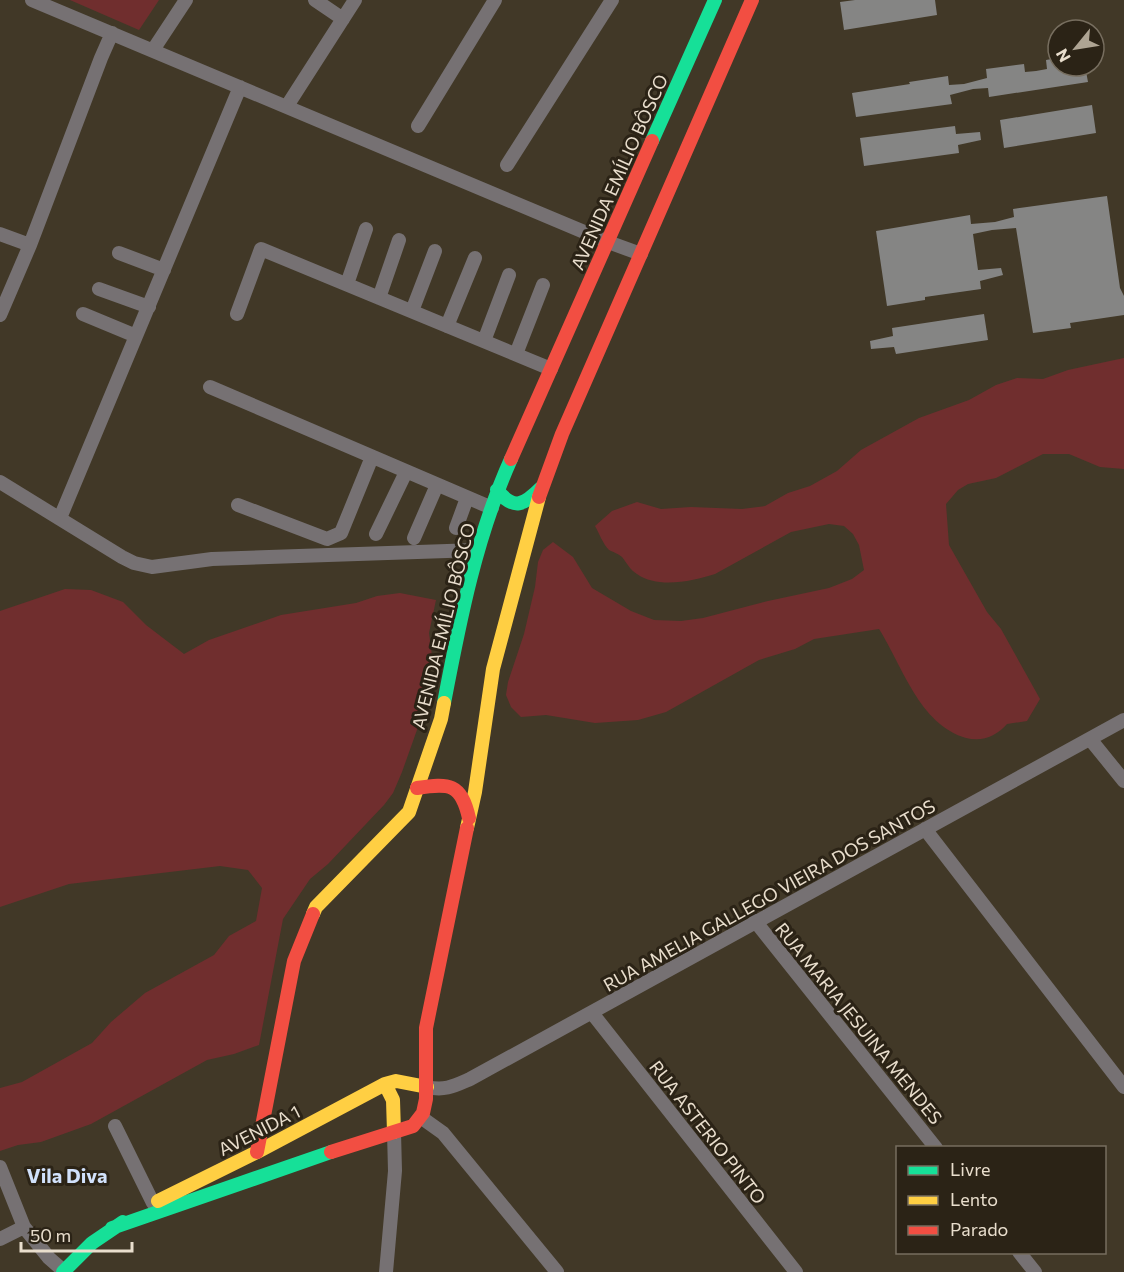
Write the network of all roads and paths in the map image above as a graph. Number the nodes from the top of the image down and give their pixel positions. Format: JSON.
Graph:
{"nodes":[{"id":1,"x":32,"y":0,"type":"edge"},
{"id":2,"x":186,"y":0,"type":"edge"},
{"id":3,"x":315,"y":0,"type":"edge"},
{"id":4,"x":355,"y":0,"type":"edge"},
{"id":5,"x":495,"y":0,"type":"edge"},
{"id":6,"x":612,"y":0,"type":"edge"},
{"id":7,"x":716,"y":0,"type":"edge"},
{"id":8,"x":752,"y":0,"type":"edge"},
{"id":9,"x":343,"y":19,"type":"junction"},
{"id":10,"x":112,"y":33,"type":"junction"},
{"id":11,"x":153,"y":50,"type":"junction"},
{"id":12,"x":240,"y":87,"type":"junction"},
{"id":13,"x":287,"y":106,"type":"junction"},
{"id":14,"x":418,"y":126,"type":"dead end"},
{"id":15,"x":507,"y":165,"type":"dead end"},
{"id":16,"x":366,"y":229,"type":"dead end"},
{"id":17,"x":0,"y":234,"type":"edge"},
{"id":18,"x":399,"y":240,"type":"dead end"},
{"id":19,"x":608,"y":242,"type":"junction"},
{"id":20,"x":30,"y":245,"type":"junction"},
{"id":21,"x":435,"y":251,"type":"dead end"},
{"id":22,"x":119,"y":253,"type":"dead end"},
{"id":23,"x":641,"y":254,"type":"junction"},
{"id":24,"x":475,"y":258,"type":"dead end"},
{"id":25,"x":164,"y":270,"type":"junction"},
{"id":26,"x":0,"y":275,"type":"edge"},
{"id":27,"x":509,"y":275,"type":"dead end"},
{"id":28,"x":14,"y":280,"type":"junction"},
{"id":29,"x":347,"y":284,"type":"junction"},
{"id":30,"x":543,"y":285,"type":"dead end"},
{"id":31,"x":99,"y":289,"type":"dead end"},
{"id":32,"x":379,"y":298,"type":"junction"},
{"id":33,"x":148,"y":306,"type":"junction"},
{"id":34,"x":412,"y":312,"type":"junction"},
{"id":35,"x":83,"y":314,"type":"dead end"},
{"id":36,"x":237,"y":314,"type":"dead end"},
{"id":37,"x":0,"y":315,"type":"edge"},
{"id":38,"x":447,"y":326,"type":"junction"},
{"id":39,"x":136,"y":336,"type":"junction"},
{"id":40,"x":484,"y":341,"type":"junction"},
{"id":41,"x":516,"y":354,"type":"junction"},
{"id":42,"x":551,"y":369,"type":"junction"},
{"id":43,"x":210,"y":387,"type":"dead end"},
{"id":44,"x":372,"y":457,"type":"junction"},
{"id":45,"x":406,"y":472,"type":"junction"},
{"id":46,"x":0,"y":482,"type":"edge"},
{"id":47,"x":437,"y":485,"type":"junction"},
{"id":48,"x":541,"y":489,"type":"junction"},
{"id":49,"x":498,"y":490,"type":"junction"},
{"id":50,"x":467,"y":498,"type":"junction"},
{"id":51,"x":238,"y":505,"type":"dead end"},
{"id":52,"x":492,"y":508,"type":"junction"},
{"id":53,"x":60,"y":518,"type":"junction"},
{"id":54,"x":456,"y":528,"type":"dead end"},
{"id":55,"x":376,"y":534,"type":"dead end"},
{"id":56,"x":414,"y":538,"type":"dead end"},
{"id":57,"x":477,"y":550,"type":"junction"},
{"id":58,"x":1124,"y":720,"type":"edge"},
{"id":59,"x":1090,"y":739,"type":"junction"},
{"id":60,"x":1124,"y":781,"type":"edge"},
{"id":61,"x":417,"y":788,"type":"junction"},
{"id":62,"x":469,"y":820,"type":"junction"},
{"id":63,"x":925,"y":830,"type":"junction"},
{"id":64,"x":755,"y":921,"type":"junction"},
{"id":65,"x":592,"y":1013,"type":"junction"},
{"id":66,"x":385,"y":1084,"type":"junction"},
{"id":67,"x":427,"y":1087,"type":"junction"},
{"id":68,"x":1124,"y":1087,"type":"edge"},
{"id":69,"x":422,"y":1118,"type":"junction"},
{"id":70,"x":115,"y":1126,"type":"dead end"},
{"id":71,"x":394,"y":1132,"type":"junction"},
{"id":72,"x":934,"y":1146,"type":"edge"},
{"id":73,"x":257,"y":1152,"type":"junction"},
{"id":74,"x":0,"y":1167,"type":"edge"},
{"id":75,"x":153,"y":1203,"type":"junction"},
{"id":76,"x":24,"y":1227,"type":"junction"},
{"id":77,"x":112,"y":1228,"type":"junction"},
{"id":78,"x":0,"y":1239,"type":"edge"},
{"id":79,"x":1022,"y":1254,"type":"edge"},
{"id":80,"x":64,"y":1272,"type":"edge"},
{"id":81,"x":386,"y":1272,"type":"edge"},
{"id":82,"x":557,"y":1272,"type":"edge"},
{"id":83,"x":796,"y":1272,"type":"edge"},
{"id":84,"x":1035,"y":1272,"type":"edge"}],
"edges":[{"from":1,"to":10,"type":"street"},
{"from":2,"to":11,"type":"street"},
{"from":3,"to":9,"type":"street"},
{"from":4,"to":9,"type":"street"},
{"from":5,"to":14,"type":"street"},
{"from":6,"to":15,"type":"street"},
{"from":7,"to":19,"type":"main road","name":"AVENIDA EMÍLIO BÔSCO"},
{"from":8,"to":23,"type":"main road"},
{"from":9,"to":13,"type":"street"},
{"from":10,"to":11,"type":"street"},
{"from":10,"to":20,"type":"street"},
{"from":11,"to":12,"type":"street"},
{"from":12,"to":13,"type":"street"},
{"from":12,"to":25,"type":"street"},
{"from":13,"to":19,"type":"street"},
{"from":16,"to":29,"type":"street"},
{"from":17,"to":20,"type":"street"},
{"from":18,"to":32,"type":"street"},
{"from":19,"to":23,"type":"street"},
{"from":19,"to":42,"type":"main road","name":"AVENIDA EMÍLIO BÔSCO"},
{"from":20,"to":28,"type":"street"},
{"from":21,"to":34,"type":"street"},
{"from":22,"to":25,"type":"street"},
{"from":23,"to":48,"type":"main road"},
{"from":24,"to":38,"type":"street"},
{"from":25,"to":33,"type":"street"},
{"from":26,"to":28,"type":"street"},
{"from":27,"to":40,"type":"street"},
{"from":28,"to":37,"type":"street"},
{"from":29,"to":32,"type":"street"},
{"from":29,"to":36,"type":"street"},
{"from":30,"to":41,"type":"street"},
{"from":31,"to":33,"type":"street"},
{"from":32,"to":34,"type":"street"},
{"from":33,"to":39,"type":"street"},
{"from":34,"to":38,"type":"street"},
{"from":35,"to":39,"type":"street"},
{"from":38,"to":40,"type":"street"},
{"from":39,"to":53,"type":"street"},
{"from":40,"to":41,"type":"street"},
{"from":41,"to":42,"type":"street"},
{"from":42,"to":49,"type":"main road","name":"AVENIDA EMÍLIO BÔSCO"},
{"from":43,"to":44,"type":"street"},
{"from":44,"to":45,"type":"street"},
{"from":44,"to":51,"type":"street"},
{"from":45,"to":47,"type":"street"},
{"from":45,"to":55,"type":"street"},
{"from":46,"to":53,"type":"street"},
{"from":47,"to":50,"type":"street"},
{"from":47,"to":56,"type":"street"},
{"from":48,"to":49,"type":"main road"},
{"from":48,"to":62,"type":"main road"},
{"from":49,"to":52,"type":"main road","name":"AVENIDA EMÍLIO BÔSCO"},
{"from":50,"to":52,"type":"street"},
{"from":50,"to":54,"type":"street"},
{"from":52,"to":57,"type":"main road","name":"AVENIDA EMÍLIO BÔSCO"},
{"from":53,"to":57,"type":"street"},
{"from":57,"to":61,"type":"main road","name":"AVENIDA EMÍLIO BÔSCO"},
{"from":58,"to":59,"type":"street","name":"RUA AMELIA GALLEGO VIEIRA DOS SANTOS"},
{"from":59,"to":60,"type":"street"},
{"from":59,"to":63,"type":"street","name":"RUA AMELIA GALLEGO VIEIRA DOS SANTOS"},
{"from":61,"to":62,"type":"main road"},
{"from":61,"to":73,"type":"main road","name":"AVENIDA EMÍLIO BÔSCO"},
{"from":62,"to":67,"type":"main road"},
{"from":63,"to":64,"type":"street","name":"RUA AMELIA GALLEGO VIEIRA DOS SANTOS"},
{"from":63,"to":68,"type":"street"},
{"from":64,"to":65,"type":"street","name":"RUA AMELIA GALLEGO VIEIRA DOS SANTOS"},
{"from":64,"to":72,"type":"street","name":"RUA MARIA JESUINA MENDES"},
{"from":65,"to":67,"type":"street","name":"RUA AMELIA GALLEGO VIEIRA DOS SANTOS"},
{"from":65,"to":83,"type":"street","name":"RUA ASTERIO PINTO"},
{"from":66,"to":67,"type":"main road","name":"AVENIDA 1"},
{"from":66,"to":71,"type":"main road"},
{"from":66,"to":73,"type":"main road","name":"AVENIDA 1"},
{"from":67,"to":69,"type":"main road"},
{"from":69,"to":71,"type":"main road"},
{"from":69,"to":82,"type":"street"},
{"from":70,"to":75,"type":"street"},
{"from":71,"to":77,"type":"main road"},
{"from":71,"to":81,"type":"street"},
{"from":73,"to":75,"type":"main road","name":"AVENIDA 1"},
{"from":74,"to":76,"type":"street"},
{"from":75,"to":77,"type":"main road","name":"AVENIDA 1"},
{"from":76,"to":78,"type":"street"},
{"from":76,"to":80,"type":"street"},
{"from":77,"to":80,"type":"main road"},
{"from":79,"to":84,"type":"street"}]}
